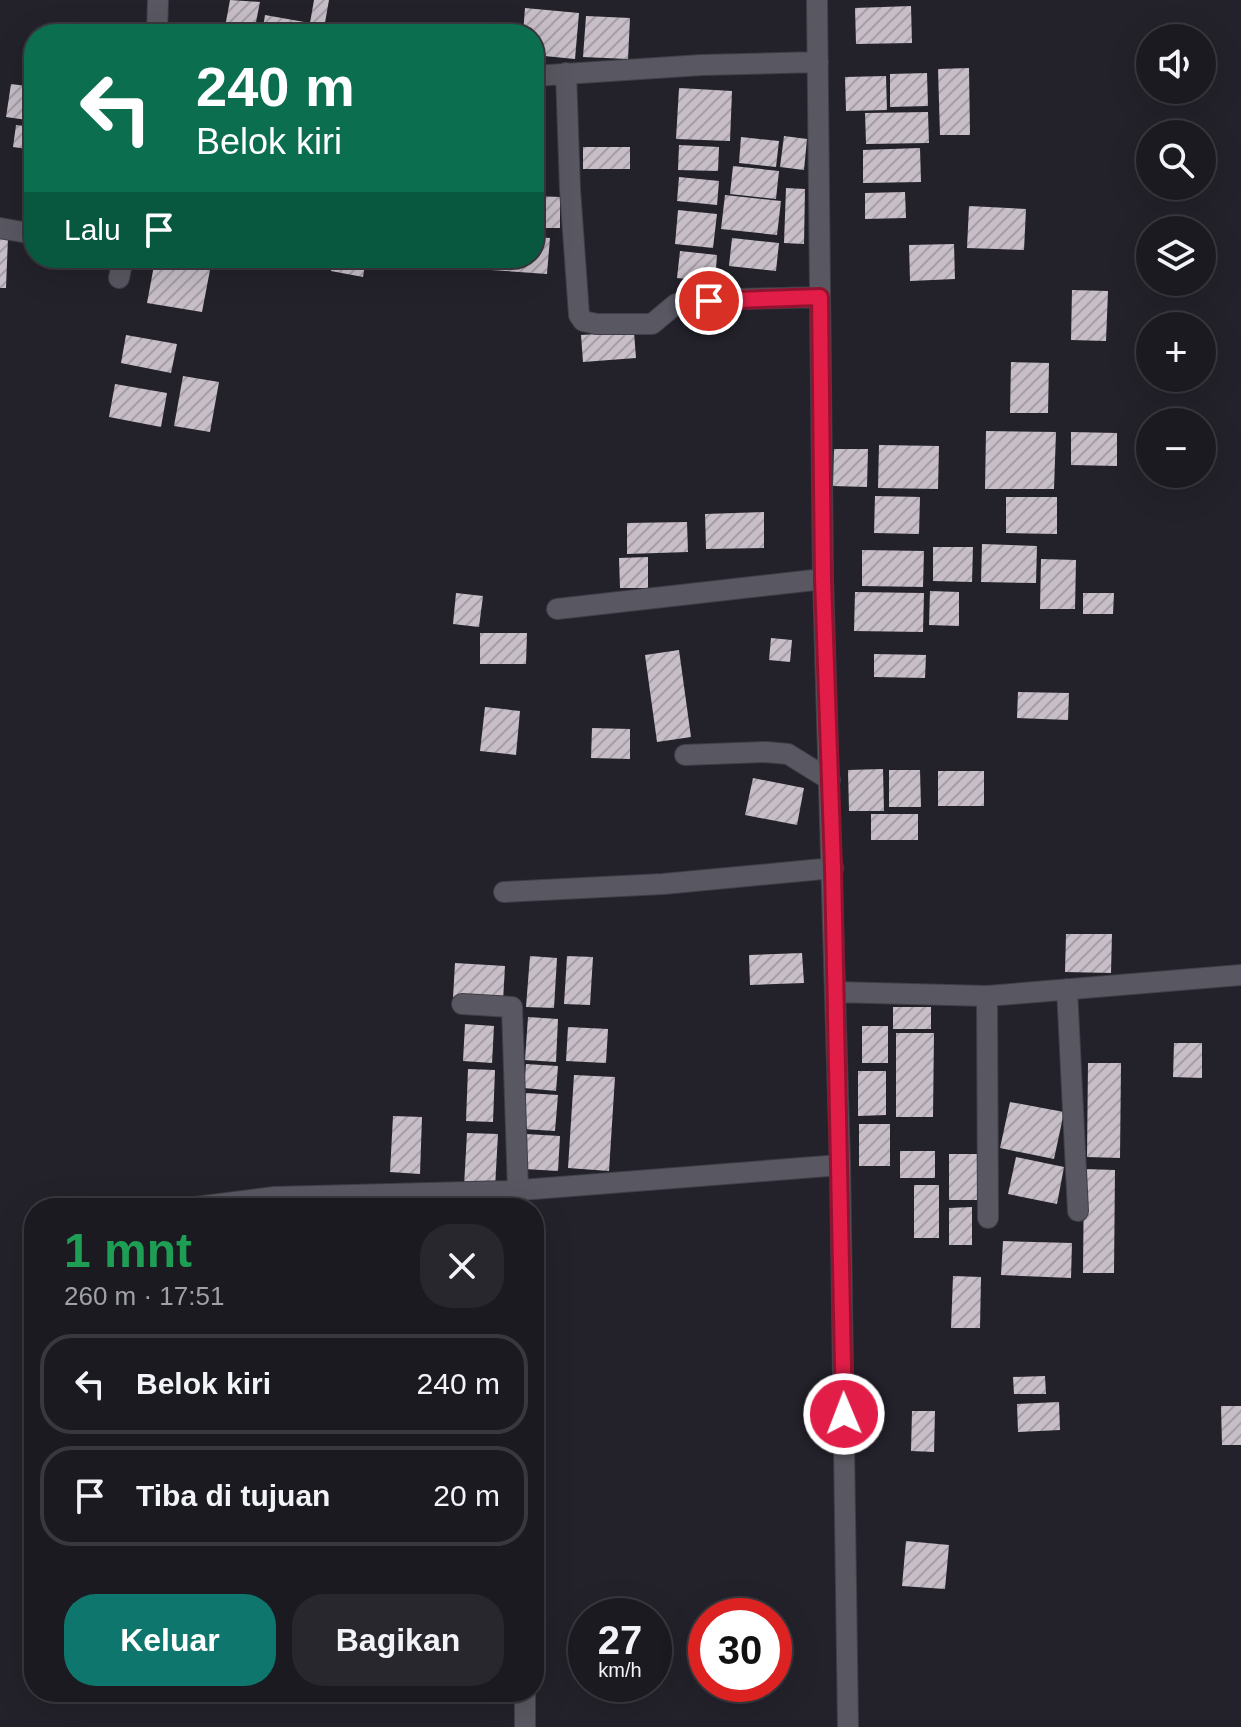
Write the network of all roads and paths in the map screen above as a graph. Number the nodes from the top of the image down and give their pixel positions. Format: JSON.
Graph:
{"nodes":[{"id":1,"x":158,"y":0,"type":"edge"},
{"id":2,"x":817,"y":0,"type":"edge"},
{"id":3,"x":157,"y":24,"type":"edge"},
{"id":4,"x":818,"y":62,"type":"junction"},
{"id":5,"x":566,"y":73,"type":"junction"},
{"id":6,"x":544,"y":75,"type":"edge"},
{"id":7,"x":0,"y":228,"type":"edge"},
{"id":8,"x":24,"y":232,"type":"edge"},
{"id":9,"x":820,"y":297,"type":"junction"},
{"id":10,"x":823,"y":579,"type":"junction"},
{"id":11,"x":557,"y":609,"type":"dead end"},
{"id":12,"x":685,"y":755,"type":"dead end"},
{"id":13,"x":830,"y":780,"type":"junction"},
{"id":14,"x":833,"y":868,"type":"junction"},
{"id":15,"x":504,"y":892,"type":"dead end"},
{"id":16,"x":1241,"y":975,"type":"edge"},
{"id":17,"x":1067,"y":989,"type":"junction"},
{"id":18,"x":836,"y":992,"type":"junction"},
{"id":19,"x":987,"y":996,"type":"junction"},
{"id":20,"x":462,"y":1004,"type":"dead end"},
{"id":21,"x":840,"y":1165,"type":"junction"},
{"id":22,"x":512,"y":1196,"type":"edge"},
{"id":23,"x":267,"y":1198,"type":"edge"},
{"id":24,"x":301,"y":1198,"type":"edge"},
{"id":25,"x":459,"y":1198,"type":"edge"},
{"id":26,"x":1078,"y":1211,"type":"dead end"},
{"id":27,"x":988,"y":1218,"type":"dead end"},
{"id":28,"x":525,"y":1702,"type":"edge"},
{"id":29,"x":525,"y":1727,"type":"edge"},
{"id":30,"x":848,"y":1727,"type":"edge"}],
"edges":[{"from":1,"to":3,"type":"street"},
{"from":2,"to":4,"type":"street"},
{"from":4,"to":5,"type":"street"},
{"from":4,"to":9,"type":"street"},
{"from":5,"to":6,"type":"street"},
{"from":5,"to":9,"type":"street"},
{"from":7,"to":8,"type":"street"},
{"from":9,"to":10,"type":"street"},
{"from":10,"to":11,"type":"street"},
{"from":10,"to":13,"type":"street"},
{"from":12,"to":13,"type":"street"},
{"from":13,"to":14,"type":"street"},
{"from":14,"to":15,"type":"street"},
{"from":14,"to":18,"type":"street"},
{"from":16,"to":17,"type":"street"},
{"from":17,"to":19,"type":"street"},
{"from":17,"to":26,"type":"street"},
{"from":18,"to":19,"type":"street"},
{"from":18,"to":21,"type":"street"},
{"from":19,"to":27,"type":"street"},
{"from":20,"to":22,"type":"street"},
{"from":21,"to":22,"type":"street"},
{"from":21,"to":30,"type":"street"},
{"from":22,"to":25,"type":"street"},
{"from":23,"to":24,"type":"street"},
{"from":28,"to":29,"type":"street"}]}
